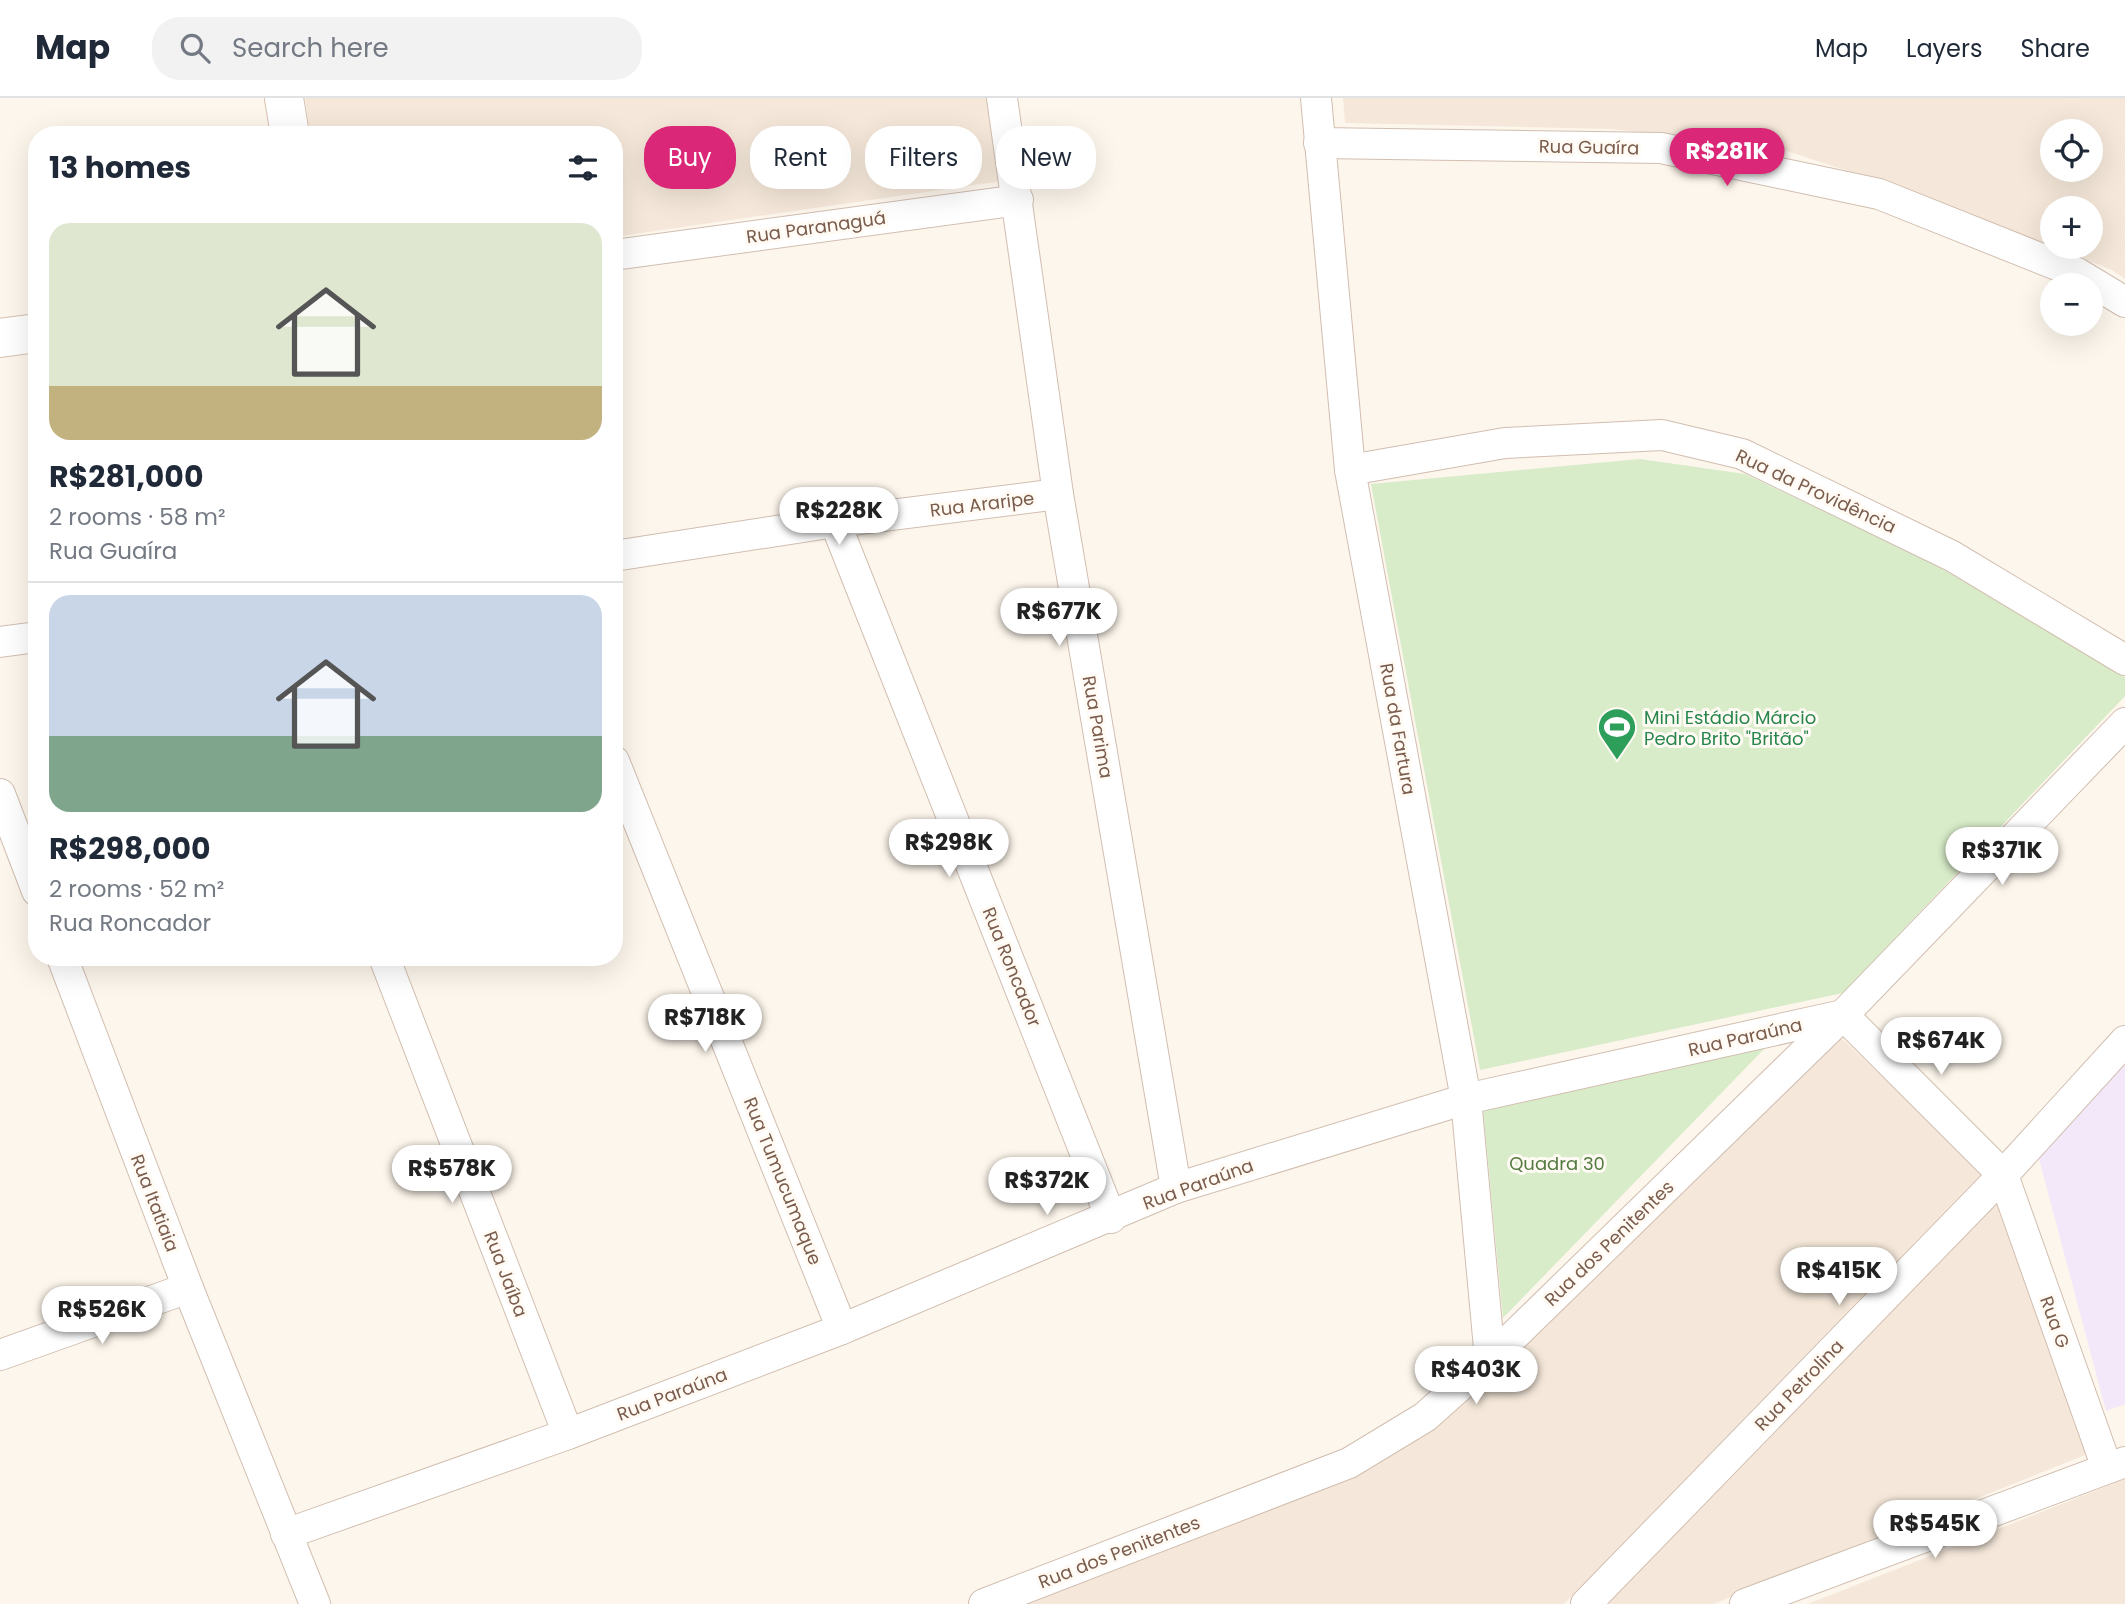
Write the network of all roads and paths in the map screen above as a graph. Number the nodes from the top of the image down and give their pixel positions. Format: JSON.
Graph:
{"nodes":[{"id":1,"x":284,"y":98,"type":"edge"},
{"id":2,"x":1002,"y":98,"type":"edge"},
{"id":3,"x":1316,"y":98,"type":"edge"},
{"id":4,"x":289,"y":126,"type":"edge"},
{"id":5,"x":1319,"y":143,"type":"junction"},
{"id":6,"x":1018,"y":200,"type":"junction"},
{"id":7,"x":623,"y":254,"type":"edge"},
{"id":8,"x":2125,"y":302,"type":"edge"},
{"id":9,"x":28,"y":334,"type":"edge"},
{"id":10,"x":0,"y":338,"type":"edge"},
{"id":11,"x":1350,"y":470,"type":"junction"},
{"id":12,"x":1058,"y":495,"type":"junction"},
{"id":13,"x":835,"y":522,"type":"junction"},
{"id":14,"x":623,"y":555,"type":"edge"},
{"id":15,"x":28,"y":638,"type":"edge"},
{"id":16,"x":0,"y":642,"type":"edge"},
{"id":17,"x":2125,"y":660,"type":"edge"},
{"id":18,"x":2125,"y":723,"type":"edge"},
{"id":19,"x":623,"y":783,"type":"edge"},
{"id":20,"x":0,"y":794,"type":"edge"},
{"id":21,"x":28,"y":867,"type":"edge"},
{"id":22,"x":65,"y":966,"type":"edge"},
{"id":23,"x":387,"y":966,"type":"edge"},
{"id":24,"x":1843,"y":1015,"type":"junction"},
{"id":25,"x":2125,"y":1041,"type":"edge"},
{"id":26,"x":1466,"y":1099,"type":"junction"},
{"id":27,"x":2003,"y":1175,"type":"junction"},
{"id":28,"x":1176,"y":1188,"type":"junction"},
{"id":29,"x":1111,"y":1217,"type":"junction"},
{"id":30,"x":188,"y":1288,"type":"junction"},
{"id":31,"x":842,"y":1329,"type":"junction"},
{"id":32,"x":0,"y":1355,"type":"edge"},
{"id":33,"x":1490,"y":1359,"type":"junction"},
{"id":34,"x":568,"y":1434,"type":"junction"},
{"id":35,"x":2116,"y":1465,"type":"edge"},
{"id":36,"x":286,"y":1534,"type":"junction"},
{"id":37,"x":316,"y":1604,"type":"edge"},
{"id":38,"x":984,"y":1604,"type":"edge"},
{"id":39,"x":1586,"y":1604,"type":"edge"},
{"id":40,"x":1745,"y":1604,"type":"edge"}],
"edges":[{"from":1,"to":4,"type":"street"},
{"from":2,"to":6,"type":"street","name":"Rua Parima"},
{"from":3,"to":5,"type":"street","name":"Rua da Fartura"},
{"from":5,"to":8,"type":"street","name":"Rua Guaíra"},
{"from":5,"to":11,"type":"street","name":"Rua da Fartura"},
{"from":6,"to":7,"type":"street","name":"Rua Paranaguá"},
{"from":6,"to":12,"type":"street","name":"Rua Parima"},
{"from":9,"to":10,"type":"street"},
{"from":11,"to":17,"type":"street","name":"Rua da Providência"},
{"from":11,"to":26,"type":"street","name":"Rua da Fartura"},
{"from":12,"to":13,"type":"street","name":"Rua Araripe"},
{"from":12,"to":28,"type":"street","name":"Rua Parima"},
{"from":13,"to":14,"type":"street","name":"Rua Araripe"},
{"from":13,"to":29,"type":"street","name":"Rua Roncador"},
{"from":15,"to":16,"type":"street"},
{"from":18,"to":24,"type":"street","name":"Rua dos Penitentes"},
{"from":19,"to":31,"type":"street","name":"Rua Tumucumaque"},
{"from":20,"to":21,"type":"street"},
{"from":22,"to":30,"type":"street","name":"Rua Itatiaia"},
{"from":23,"to":34,"type":"street","name":"Rua Jaíba"},
{"from":24,"to":26,"type":"street","name":"Rua Paraúna"},
{"from":24,"to":27,"type":"street"},
{"from":24,"to":33,"type":"street","name":"Rua dos Penitentes"},
{"from":25,"to":27,"type":"street","name":"Rua Petrolina"},
{"from":26,"to":28,"type":"street","name":"Rua Paraúna"},
{"from":26,"to":33,"type":"street","name":"Rua da Fartura"},
{"from":27,"to":35,"type":"street","name":"Rua G"},
{"from":27,"to":39,"type":"street","name":"Rua Petrolina"},
{"from":28,"to":29,"type":"street","name":"Rua Paraúna"},
{"from":29,"to":31,"type":"street","name":"Rua Paraúna"},
{"from":30,"to":32,"type":"street"},
{"from":30,"to":36,"type":"street","name":"Rua Itatiaia"},
{"from":31,"to":34,"type":"street","name":"Rua Paraúna"},
{"from":33,"to":38,"type":"street","name":"Rua dos Penitentes"},
{"from":34,"to":36,"type":"street","name":"Rua Paraúna"},
{"from":35,"to":40,"type":"street"},
{"from":36,"to":37,"type":"street","name":"Rua Itatiaia"}]}
